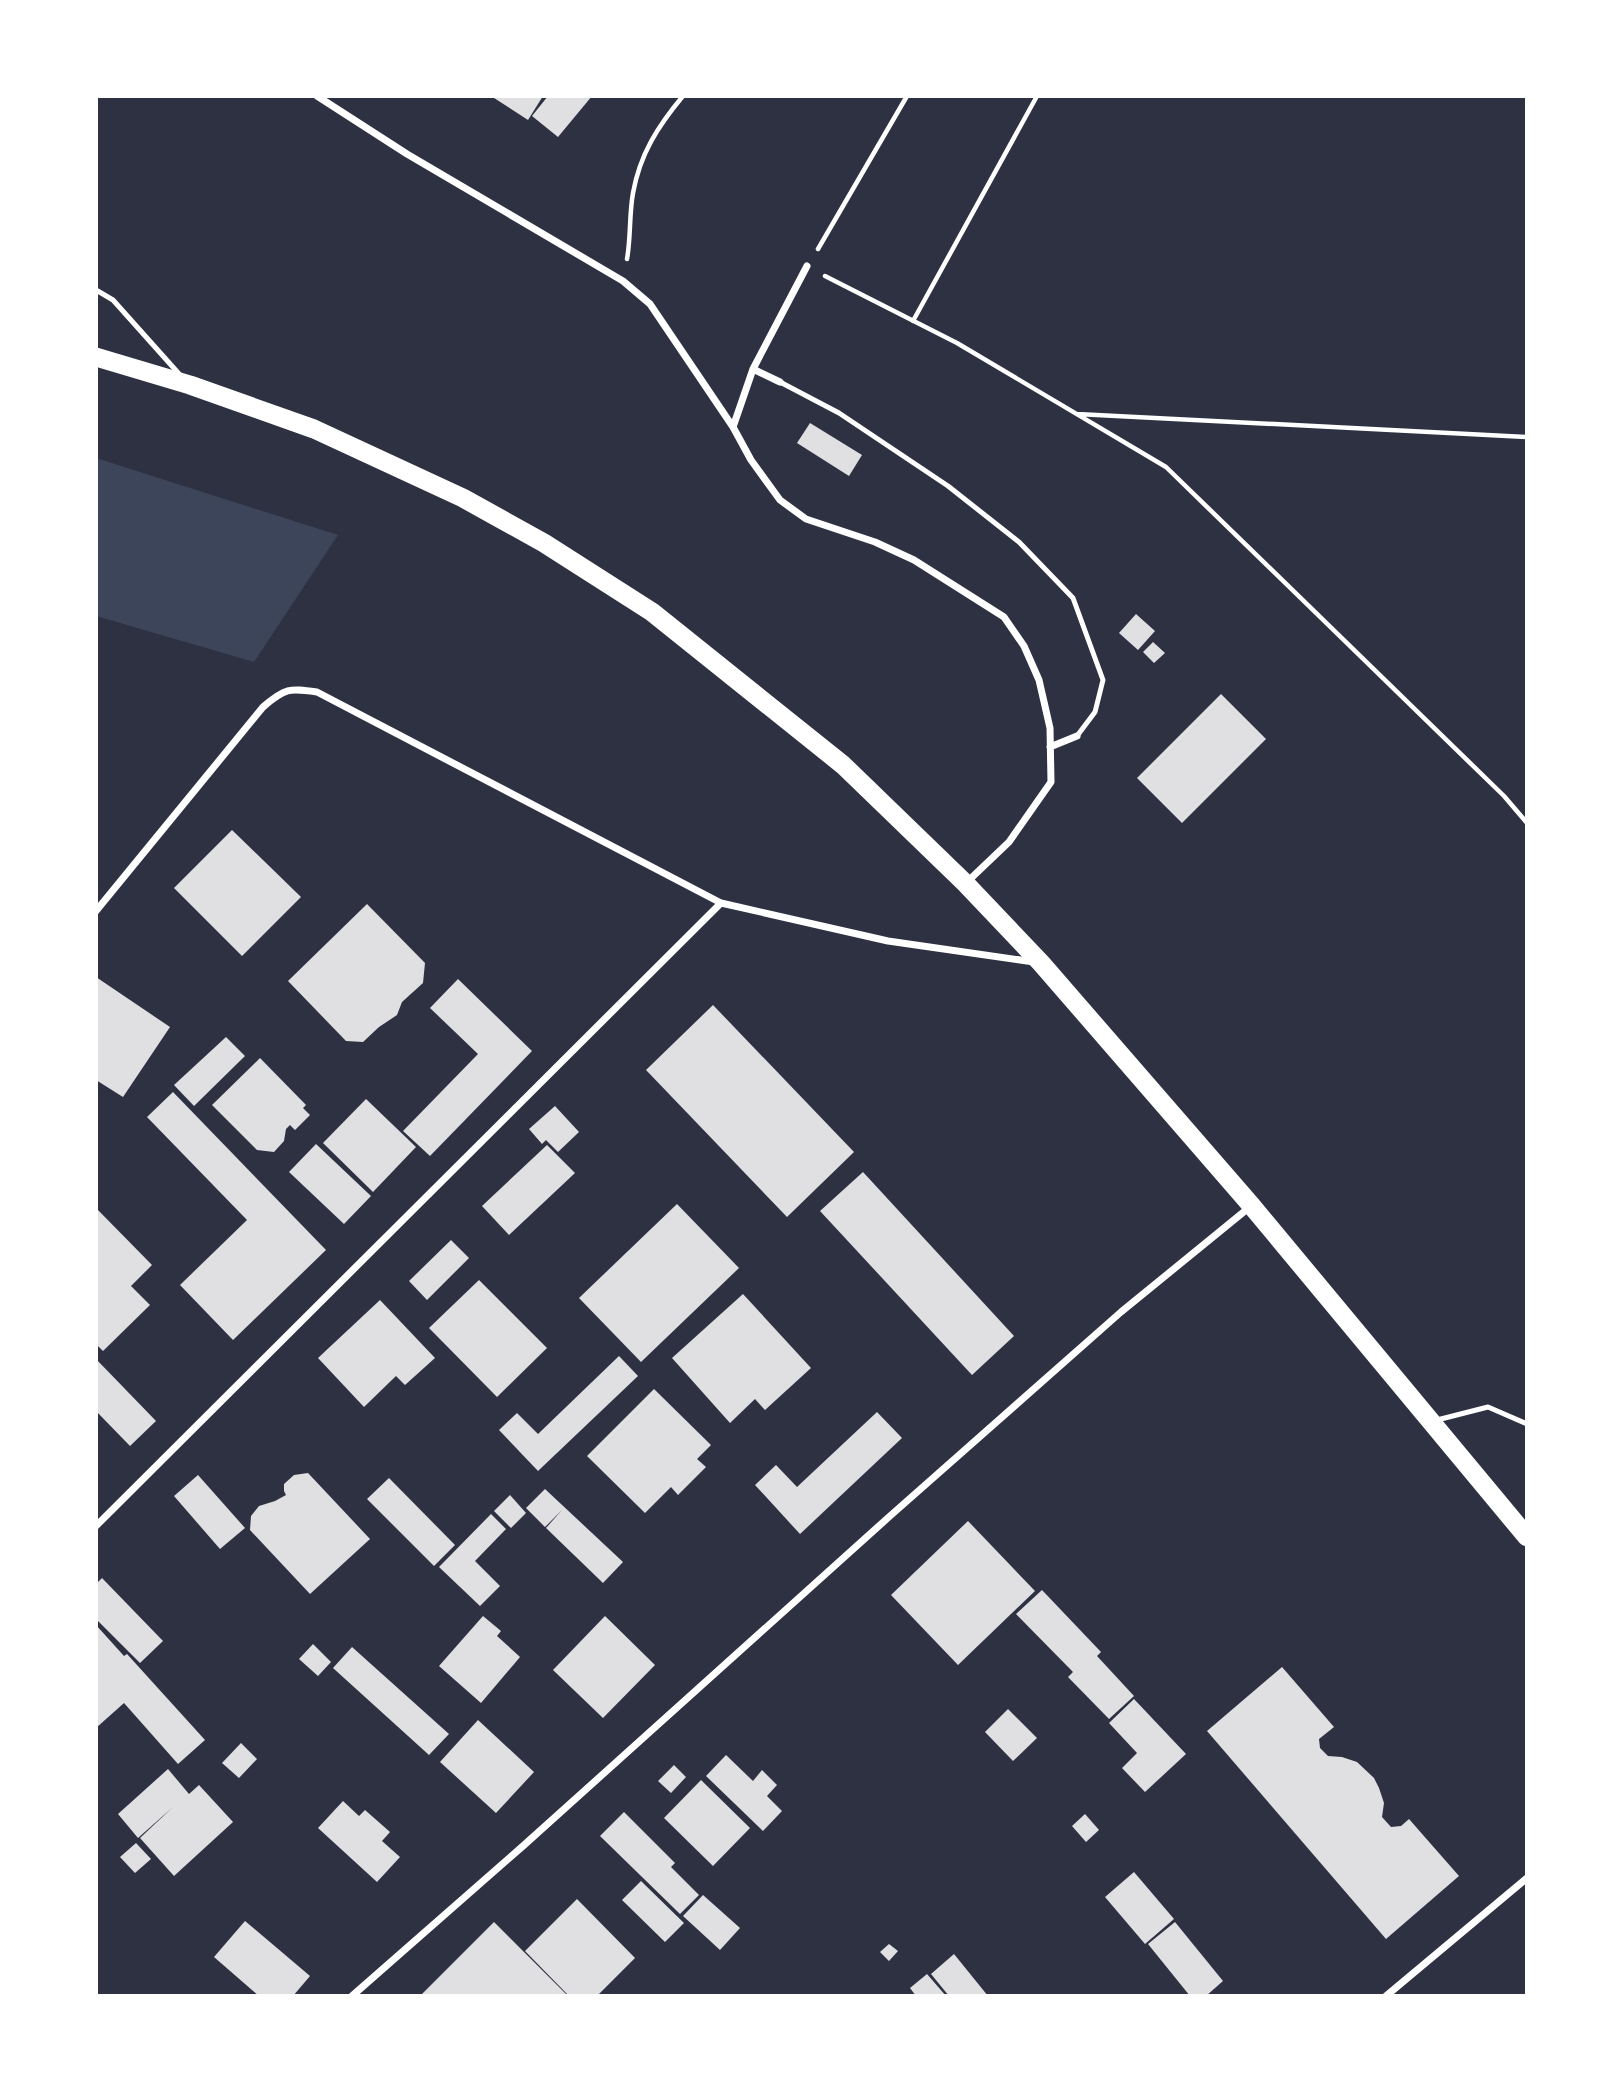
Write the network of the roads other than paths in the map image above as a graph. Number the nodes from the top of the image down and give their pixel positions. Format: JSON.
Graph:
{"nodes":[{"id":1,"x":317,"y":96,"type":"edge"},
{"id":2,"x":807,"y":266,"type":"road end"},
{"id":3,"x":96,"y":290,"type":"edge"},
{"id":4,"x":96,"y":356,"type":"edge"},
{"id":5,"x":753,"y":369,"type":"junction"},
{"id":6,"x":780,"y":382,"type":"joint"},
{"id":7,"x":190,"y":385,"type":"junction"},
{"id":8,"x":733,"y":427,"type":"junction"},
{"id":9,"x":1077,"y":736,"type":"joint"},
{"id":10,"x":1050,"y":747,"type":"junction"},
{"id":11,"x":965,"y":883,"type":"junction"},
{"id":12,"x":721,"y":903,"type":"junction"},
{"id":13,"x":96,"y":911,"type":"edge"},
{"id":14,"x":1041,"y":963,"type":"junction"},
{"id":15,"x":1251,"y":1205,"type":"junction"},
{"id":16,"x":1431,"y":1421,"type":"junction"},
{"id":17,"x":1527,"y":1424,"type":"edge"},
{"id":18,"x":96,"y":1526,"type":"edge"},
{"id":19,"x":1527,"y":1537,"type":"edge"},
{"id":20,"x":1527,"y":1878,"type":"edge"},
{"id":21,"x":352,"y":1996,"type":"edge"},
{"id":22,"x":1386,"y":1996,"type":"edge"}],
"edges":[{"from":1,"to":8,"type":"street"},
{"from":2,"to":5,"type":"street"},
{"from":3,"to":7,"type":"lane"},
{"from":4,"to":7,"type":"highway"},
{"from":5,"to":6,"type":"street"},
{"from":5,"to":8,"type":"street"},
{"from":6,"to":9,"type":"lane"},
{"from":7,"to":11,"type":"highway"},
{"from":8,"to":10,"type":"street"},
{"from":9,"to":10,"type":"street"},
{"from":10,"to":11,"type":"street"},
{"from":11,"to":14,"type":"highway"},
{"from":12,"to":13,"type":"street"},
{"from":12,"to":14,"type":"street"},
{"from":12,"to":18,"type":"street"},
{"from":14,"to":15,"type":"highway"},
{"from":15,"to":16,"type":"highway"},
{"from":15,"to":21,"type":"street"},
{"from":16,"to":17,"type":"lane"},
{"from":16,"to":19,"type":"highway"},
{"from":20,"to":22,"type":"street"}]}
